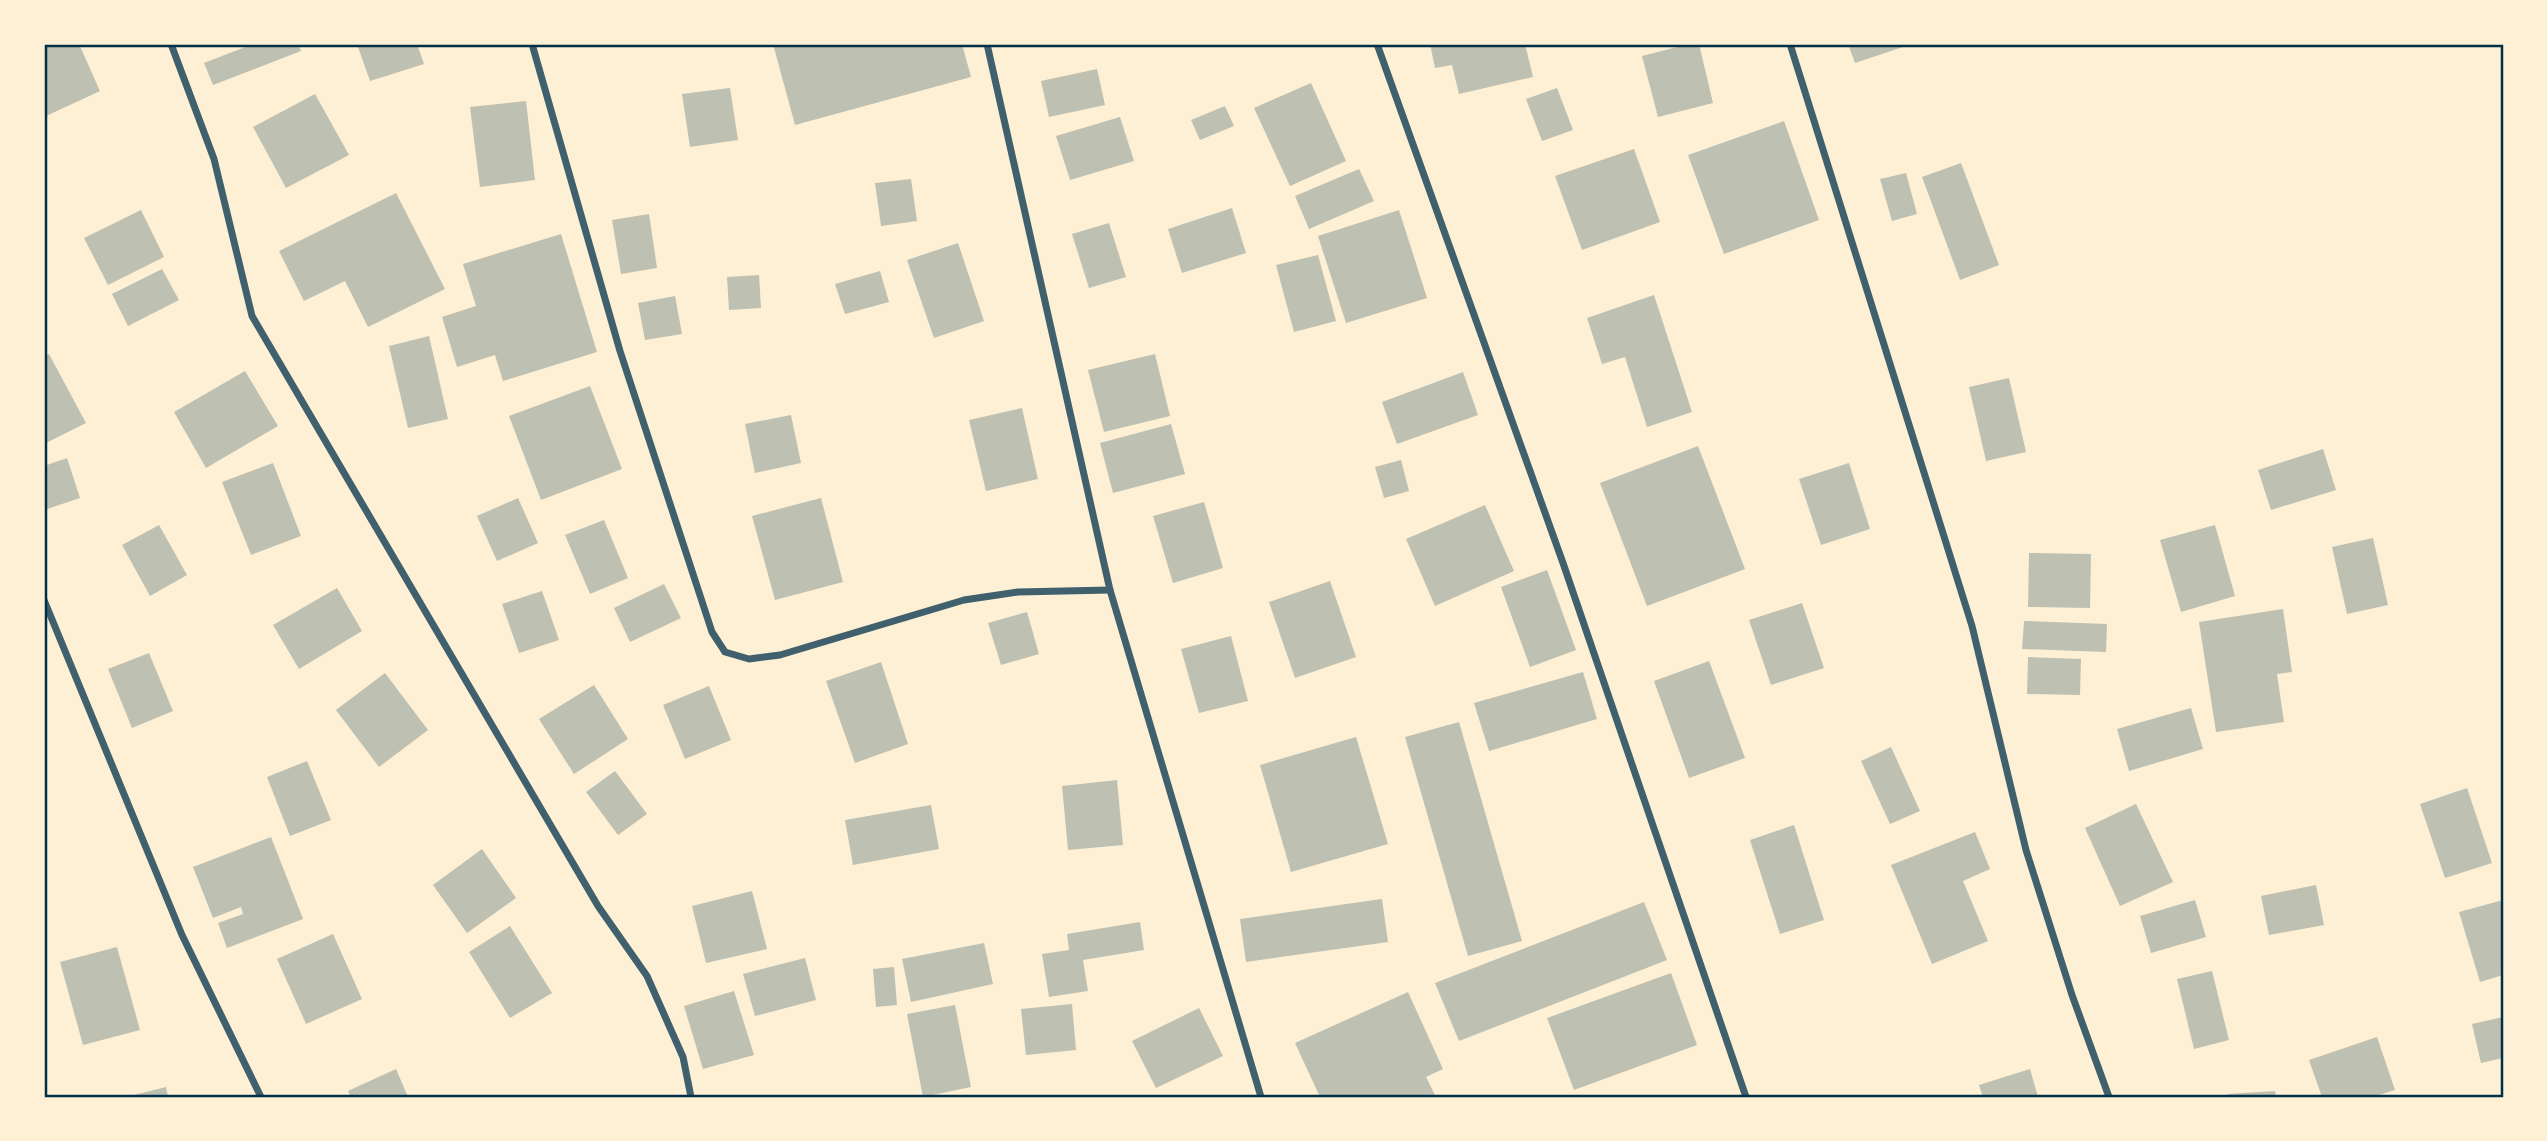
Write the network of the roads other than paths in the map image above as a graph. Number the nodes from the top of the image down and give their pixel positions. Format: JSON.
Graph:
{"nodes":[{"id":1,"x":171,"y":44,"type":"edge"},
{"id":2,"x":532,"y":44,"type":"edge"},
{"id":3,"x":987,"y":44,"type":"edge"},
{"id":4,"x":1377,"y":44,"type":"edge"},
{"id":5,"x":1790,"y":44,"type":"edge"},
{"id":6,"x":1110,"y":590,"type":"junction"},
{"id":7,"x":44,"y":600,"type":"edge"},
{"id":8,"x":261,"y":1097,"type":"edge"},
{"id":9,"x":691,"y":1097,"type":"edge"},
{"id":10,"x":1261,"y":1097,"type":"edge"},
{"id":11,"x":1746,"y":1097,"type":"edge"},
{"id":12,"x":2109,"y":1097,"type":"edge"}],
"edges":[{"from":1,"to":9,"type":"street"},
{"from":2,"to":6,"type":"street"},
{"from":3,"to":6,"type":"street"},
{"from":4,"to":11,"type":"street"},
{"from":5,"to":12,"type":"street"},
{"from":6,"to":10,"type":"street"},
{"from":7,"to":8,"type":"street"}]}
